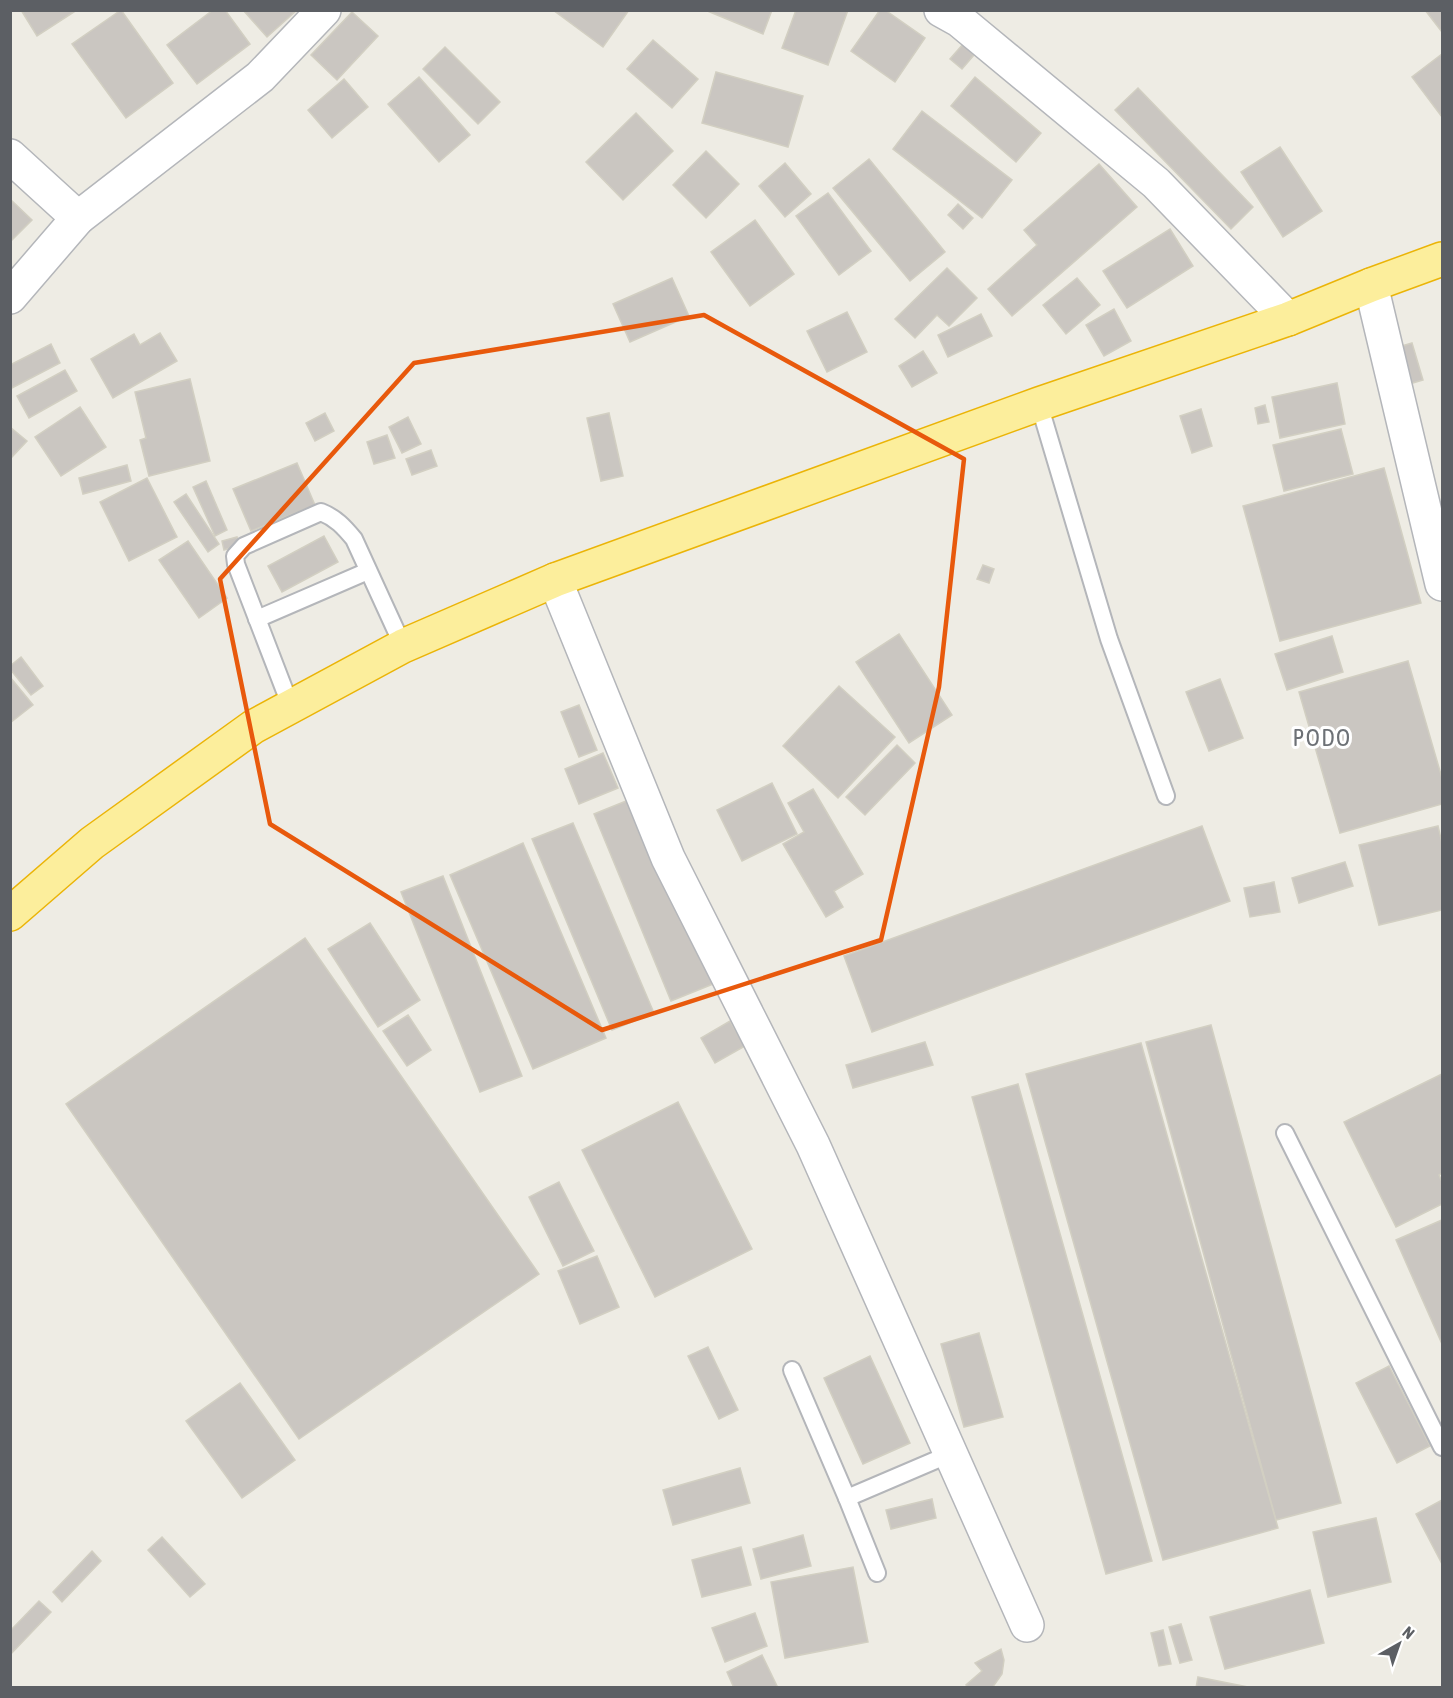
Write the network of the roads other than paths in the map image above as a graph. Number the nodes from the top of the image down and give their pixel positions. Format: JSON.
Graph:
{"nodes":[{"id":1,"x":324,"y":10,"type":"edge"},
{"id":2,"x":942,"y":10,"type":"edge"},
{"id":3,"x":10,"y":156,"type":"edge"},
{"id":4,"x":78,"y":218,"type":"junction"},
{"id":5,"x":1443,"y":259,"type":"edge"},
{"id":6,"x":1371,"y":285,"type":"junction"},
{"id":7,"x":10,"y":297,"type":"edge"},
{"id":8,"x":1288,"y":319,"type":"junction"},
{"id":9,"x":1039,"y":404,"type":"junction"},
{"id":10,"x":368,"y":571,"type":"junction"},
{"id":11,"x":555,"y":580,"type":"junction"},
{"id":12,"x":1443,"y":584,"type":"edge"},
{"id":13,"x":257,"y":619,"type":"junction"},
{"id":14,"x":403,"y":646,"type":"junction"},
{"id":15,"x":291,"y":706,"type":"junction"},
{"id":16,"x":1166,"y":796,"type":"dead end"},
{"id":17,"x":10,"y":914,"type":"edge"},
{"id":18,"x":1285,"y":1133,"type":"dead end"},
{"id":19,"x":792,"y":1370,"type":"dead end"},
{"id":20,"x":1443,"y":1447,"type":"edge"},
{"id":21,"x":950,"y":1454,"type":"junction"},
{"id":22,"x":847,"y":1498,"type":"junction"},
{"id":23,"x":877,"y":1573,"type":"dead end"},
{"id":24,"x":1027,"y":1625,"type":"dead end"}],
"edges":[{"from":1,"to":4,"type":"street"},
{"from":2,"to":8,"type":"street"},
{"from":3,"to":4,"type":"street"},
{"from":4,"to":7,"type":"street"},
{"from":5,"to":6,"type":"highway"},
{"from":6,"to":8,"type":"highway"},
{"from":6,"to":12,"type":"street"},
{"from":8,"to":9,"type":"highway"},
{"from":9,"to":11,"type":"highway"},
{"from":9,"to":16,"type":"lane"},
{"from":10,"to":13,"type":"lane"},
{"from":10,"to":13,"type":"lane"},
{"from":10,"to":14,"type":"lane"},
{"from":11,"to":14,"type":"highway"},
{"from":11,"to":21,"type":"street"},
{"from":13,"to":15,"type":"lane"},
{"from":14,"to":15,"type":"highway"},
{"from":15,"to":17,"type":"highway"},
{"from":18,"to":20,"type":"lane"},
{"from":19,"to":22,"type":"lane"},
{"from":21,"to":22,"type":"lane"},
{"from":21,"to":24,"type":"street"},
{"from":22,"to":23,"type":"lane"}]}
